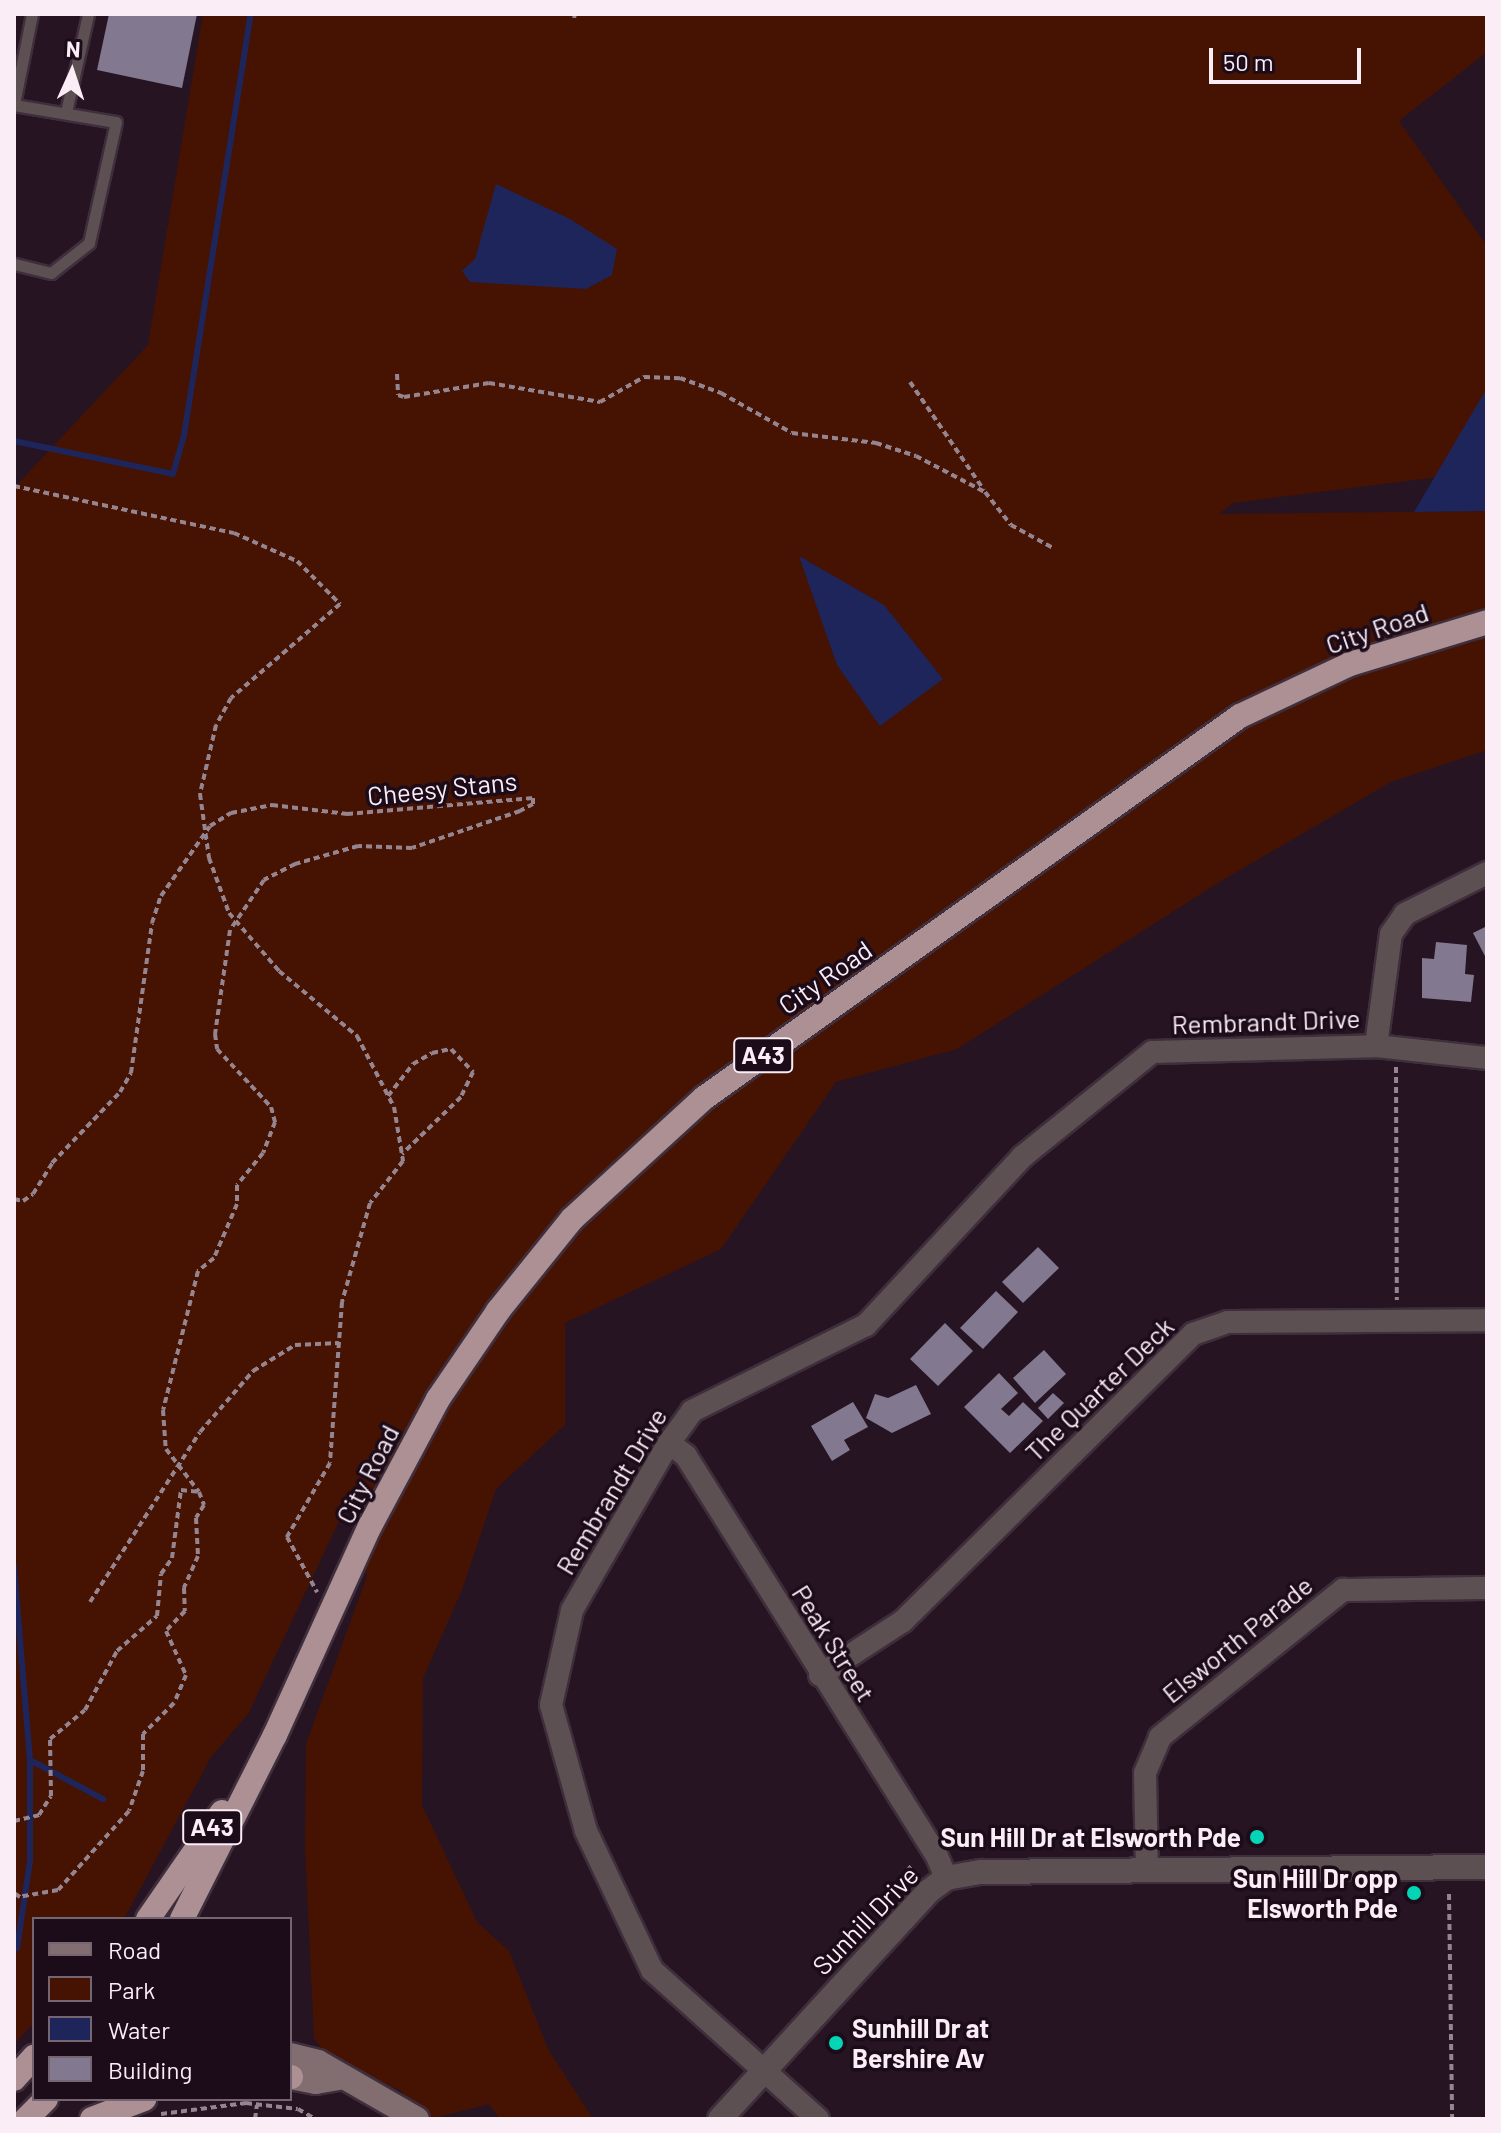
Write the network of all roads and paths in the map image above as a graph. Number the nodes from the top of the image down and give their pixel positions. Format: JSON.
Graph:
{"nodes":[{"id":1,"x":32,"y":14,"type":"edge"},
{"id":2,"x":88,"y":14,"type":"edge"},
{"id":3,"x":14,"y":104,"type":"edge"},
{"id":4,"x":66,"y":112,"type":"junction"},
{"id":5,"x":14,"y":264,"type":"edge"},
{"id":6,"x":397,"y":374,"type":"dead end"},
{"id":7,"x":910,"y":382,"type":"dead end"},
{"id":8,"x":14,"y":486,"type":"edge"},
{"id":9,"x":985,"y":492,"type":"junction"},
{"id":10,"x":1053,"y":548,"type":"dead end"},
{"id":11,"x":1487,"y":622,"type":"edge"},
{"id":12,"x":204,"y":834,"type":"junction"},
{"id":13,"x":1487,"y":873,"type":"edge"},
{"id":14,"x":236,"y":922,"type":"junction"},
{"id":15,"x":1376,"y":1046,"type":"junction"},
{"id":16,"x":1487,"y":1058,"type":"edge"},
{"id":17,"x":1396,"y":1067,"type":"dead end"},
{"id":18,"x":388,"y":1096,"type":"junction"},
{"id":19,"x":402,"y":1154,"type":"junction"},
{"id":20,"x":14,"y":1199,"type":"edge"},
{"id":21,"x":1397,"y":1300,"type":"dead end"},
{"id":22,"x":1487,"y":1320,"type":"edge"},
{"id":23,"x":339,"y":1343,"type":"junction"},
{"id":24,"x":669,"y":1443,"type":"junction"},
{"id":25,"x":178,"y":1467,"type":"junction"},
{"id":26,"x":199,"y":1492,"type":"junction"},
{"id":27,"x":1487,"y":1588,"type":"edge"},
{"id":28,"x":90,"y":1602,"type":"dead end"},
{"id":29,"x":330,"y":1615,"type":"junction"},
{"id":30,"x":820,"y":1675,"type":"junction"},
{"id":31,"x":275,"y":1735,"type":"junction"},
{"id":32,"x":14,"y":1821,"type":"edge"},
{"id":33,"x":912,"y":1865,"type":"dead end"},
{"id":34,"x":1487,"y":1867,"type":"edge"},
{"id":35,"x":1147,"y":1870,"type":"junction"},
{"id":36,"x":907,"y":1871,"type":"dead end"},
{"id":37,"x":946,"y":1878,"type":"junction"},
{"id":38,"x":14,"y":1893,"type":"edge"},
{"id":39,"x":1449,"y":1894,"type":"dead end"},
{"id":40,"x":149,"y":1917,"type":"edge"},
{"id":41,"x":183,"y":1917,"type":"edge"},
{"id":42,"x":292,"y":2056,"type":"edge"},
{"id":43,"x":32,"y":2059,"type":"edge"},
{"id":44,"x":763,"y":2070,"type":"junction"},
{"id":45,"x":292,"y":2077,"type":"edge"},
{"id":46,"x":339,"y":2078,"type":"junction"},
{"id":47,"x":14,"y":2079,"type":"edge"},
{"id":48,"x":44,"y":2101,"type":"edge"},
{"id":49,"x":257,"y":2104,"type":"junction"},
{"id":50,"x":148,"y":2107,"type":"edge"},
{"id":51,"x":26,"y":2119,"type":"edge"},
{"id":52,"x":92,"y":2119,"type":"edge"},
{"id":53,"x":255,"y":2119,"type":"edge"},
{"id":54,"x":315,"y":2119,"type":"edge"},
{"id":55,"x":417,"y":2119,"type":"edge"},
{"id":56,"x":720,"y":2119,"type":"edge"},
{"id":57,"x":818,"y":2119,"type":"edge"},
{"id":58,"x":1452,"y":2119,"type":"edge"}],
"edges":[{"from":1,"to":3,"type":"lane"},
{"from":2,"to":4,"type":"lane"},
{"from":3,"to":4,"type":"lane"},
{"from":4,"to":5,"type":"lane"},
{"from":6,"to":9,"type":"path"},
{"from":7,"to":9,"type":"path"},
{"from":8,"to":12,"type":"path"},
{"from":9,"to":10,"type":"path"},
{"from":11,"to":29,"type":"highway","name":"City Road","number":"A43"},
{"from":12,"to":14,"type":"path"},
{"from":12,"to":14,"type":"path","name":"Cheesy Stans"},
{"from":12,"to":20,"type":"path","name":"Cheesy Stans"},
{"from":13,"to":15,"type":"street"},
{"from":14,"to":18,"type":"path"},
{"from":14,"to":25,"type":"path","name":"Cheesy Stans"},
{"from":15,"to":16,"type":"street","name":"Rembrandt Drive"},
{"from":15,"to":24,"type":"street","name":"Rembrandt Drive"},
{"from":17,"to":21,"type":"path"},
{"from":18,"to":19,"type":"path"},
{"from":18,"to":19,"type":"path"},
{"from":19,"to":23,"type":"path"},
{"from":22,"to":30,"type":"street","name":"The Quarter Deck"},
{"from":23,"to":25,"type":"path"},
{"from":23,"to":29,"type":"path"},
{"from":24,"to":30,"type":"street","name":"Peak Street"},
{"from":24,"to":44,"type":"street","name":"Rembrandt Drive"},
{"from":25,"to":26,"type":"path","name":"Cheesy Stans"},
{"from":25,"to":28,"type":"path"},
{"from":26,"to":32,"type":"path"},
{"from":26,"to":38,"type":"path"},
{"from":27,"to":35,"type":"street","name":"Elsworth Parade"},
{"from":29,"to":31,"type":"highway","name":"City Road","number":"A43"},
{"from":30,"to":37,"type":"street","name":"Peak Street"},
{"from":31,"to":40,"type":"highway","name":"City Road","number":"A43"},
{"from":31,"to":41,"type":"highway","name":"City Road","number":"A43"},
{"from":33,"to":36,"type":"path"},
{"from":34,"to":35,"type":"street","name":"Sunhill Drive"},
{"from":35,"to":37,"type":"street","name":"Sunhill Drive"},
{"from":37,"to":44,"type":"street","name":"Sunhill Drive"},
{"from":39,"to":58,"type":"path"},
{"from":42,"to":46,"type":"main road"},
{"from":43,"to":47,"type":"highway"},
{"from":44,"to":56,"type":"street","name":"Sunhill Drive"},
{"from":44,"to":57,"type":"street","name":"Rembrandt Drive"},
{"from":45,"to":46,"type":"main road"},
{"from":46,"to":55,"type":"main road"},
{"from":48,"to":51,"type":"highway"},
{"from":49,"to":50,"type":"path"},
{"from":49,"to":53,"type":"path"},
{"from":49,"to":54,"type":"path"},
{"from":50,"to":52,"type":"highway"}]}
